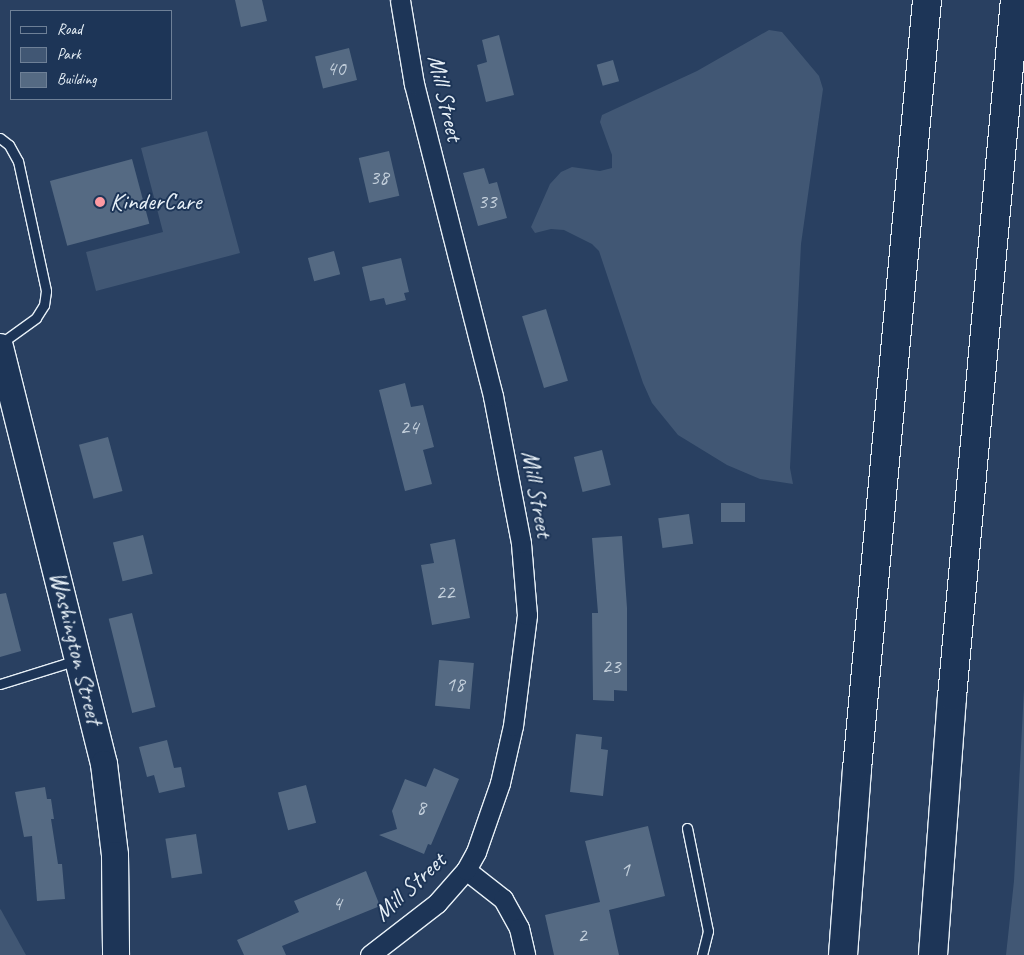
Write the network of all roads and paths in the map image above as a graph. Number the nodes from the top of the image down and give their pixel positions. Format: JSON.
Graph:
{"nodes":[{"id":1,"x":400,"y":0,"type":"edge"},
{"id":2,"x":927,"y":0,"type":"edge"},
{"id":3,"x":1015,"y":0,"type":"edge"},
{"id":4,"x":0,"y":138,"type":"edge"},
{"id":5,"x":0,"y":345,"type":"edge"},
{"id":6,"x":80,"y":660,"type":"junction"},
{"id":7,"x":0,"y":684,"type":"edge"},
{"id":8,"x":686,"y":828,"type":"dead end"},
{"id":9,"x":466,"y":870,"type":"junction"},
{"id":10,"x":116,"y":955,"type":"edge"},
{"id":11,"x":370,"y":955,"type":"edge"},
{"id":12,"x":526,"y":955,"type":"edge"},
{"id":13,"x":702,"y":955,"type":"edge"},
{"id":14,"x":843,"y":955,"type":"edge"},
{"id":15,"x":933,"y":955,"type":"edge"}],
"edges":[{"from":1,"to":9,"type":"street","name":"Mill Street"},
{"from":2,"to":14,"type":"highway"},
{"from":3,"to":15,"type":"highway"},
{"from":4,"to":5,"type":"lane"},
{"from":5,"to":6,"type":"main road","name":"Washington Street"},
{"from":6,"to":7,"type":"lane"},
{"from":6,"to":10,"type":"main road","name":"Washington Street"},
{"from":8,"to":13,"type":"lane"},
{"from":9,"to":11,"type":"street","name":"Mill Street"},
{"from":9,"to":12,"type":"street"}]}
